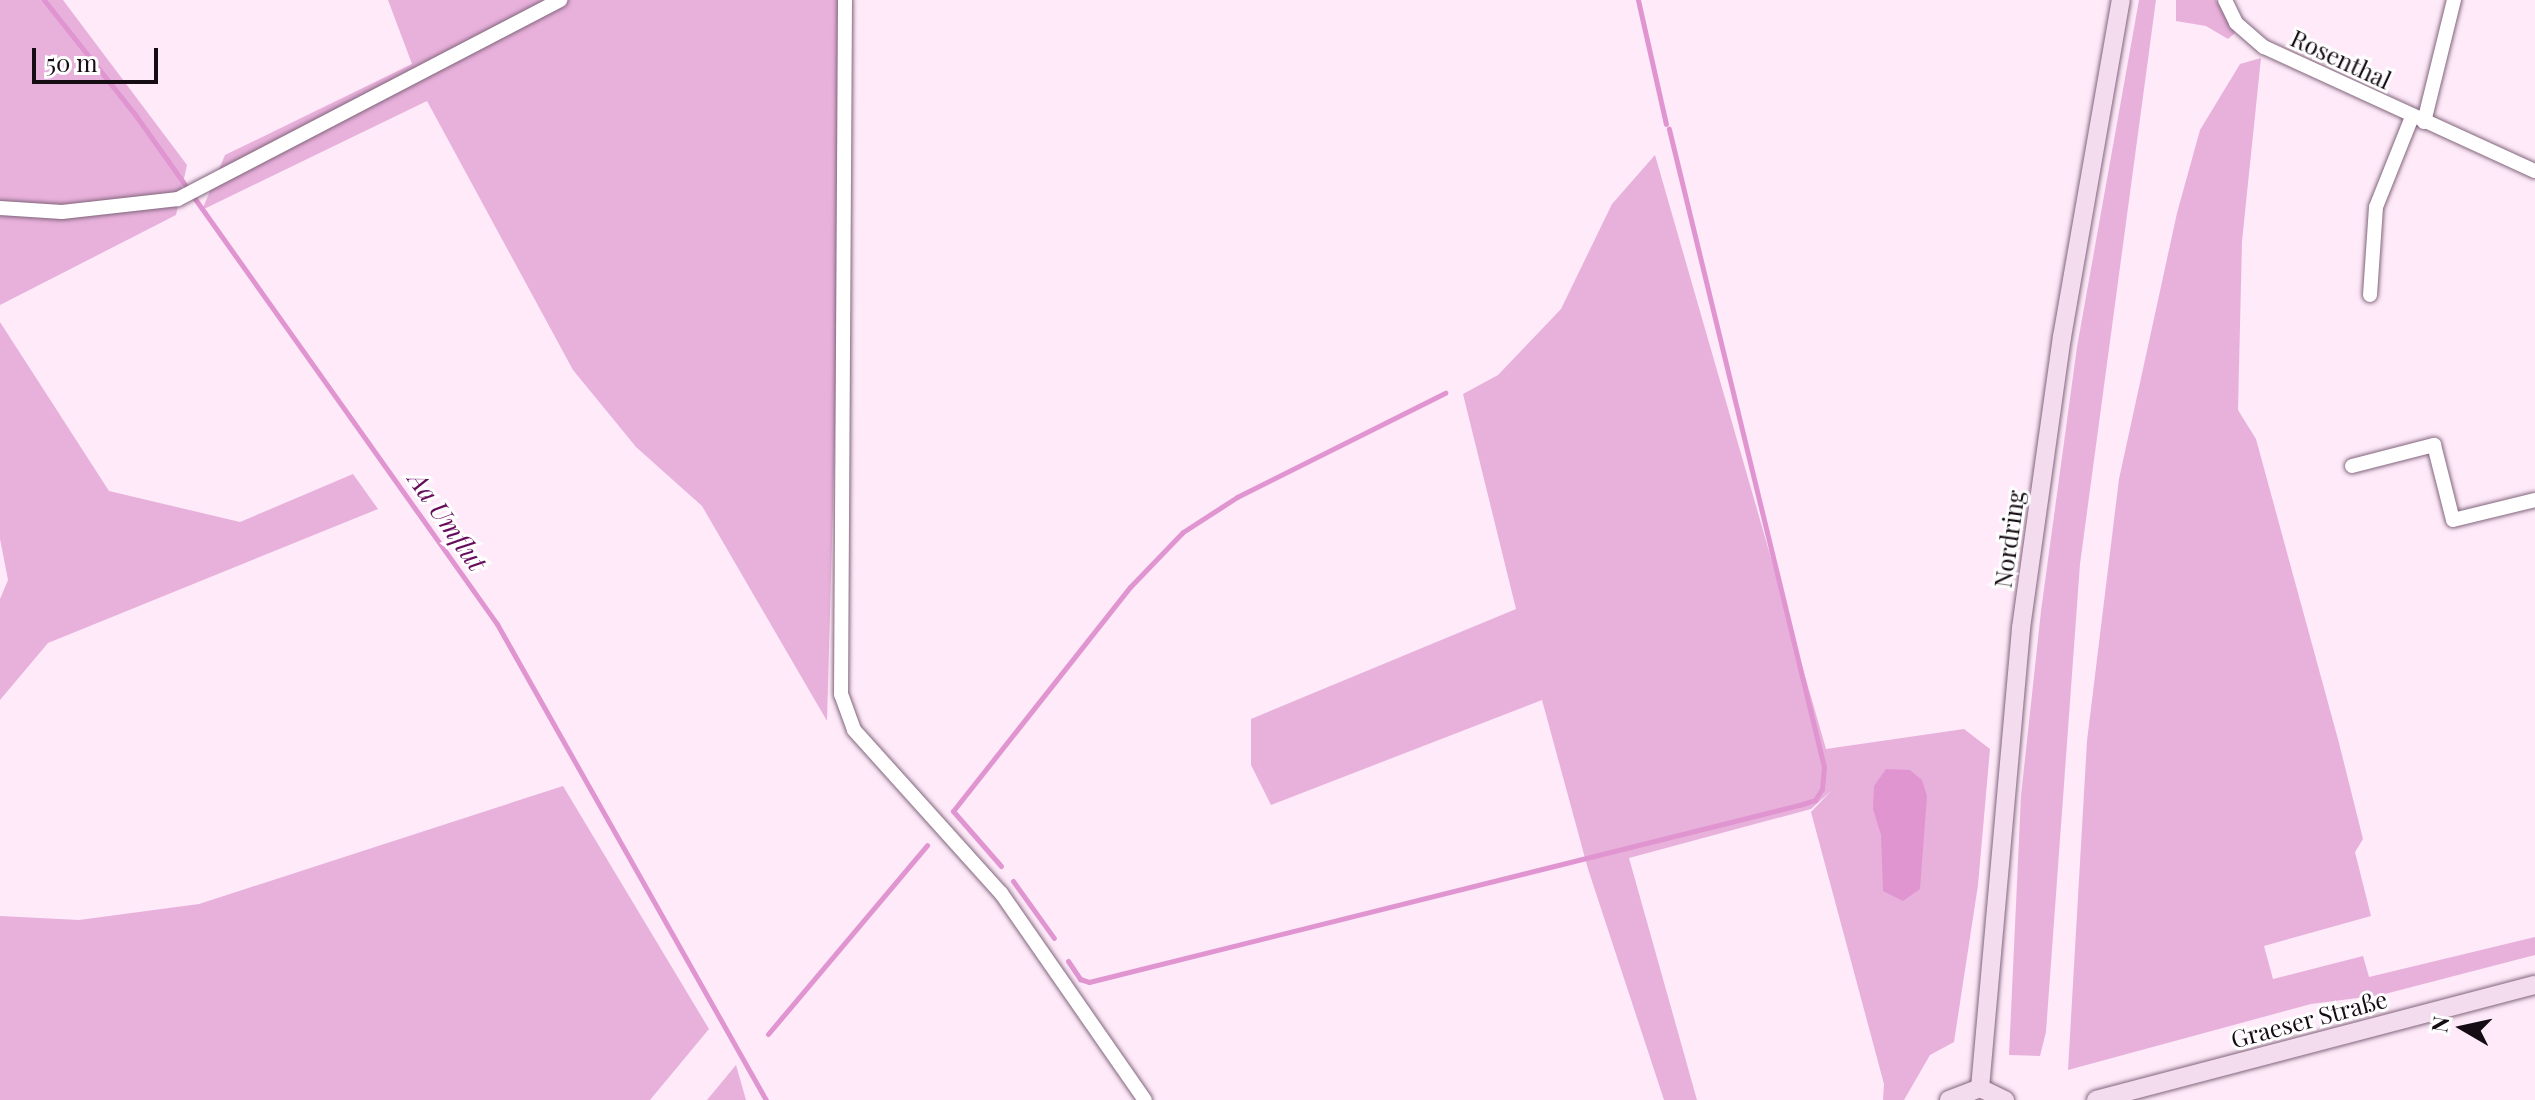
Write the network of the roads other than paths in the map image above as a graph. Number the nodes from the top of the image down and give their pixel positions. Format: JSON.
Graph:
{"nodes":[{"id":1,"x":560,"y":0,"type":"edge"},
{"id":2,"x":845,"y":0,"type":"edge"},
{"id":3,"x":2121,"y":0,"type":"edge"},
{"id":4,"x":2225,"y":0,"type":"edge"},
{"id":5,"x":2454,"y":0,"type":"edge"},
{"id":6,"x":2418,"y":119,"type":"junction"},
{"id":7,"x":2535,"y":171,"type":"edge"},
{"id":8,"x":0,"y":208,"type":"edge"},
{"id":9,"x":2370,"y":295,"type":"dead end"},
{"id":10,"x":2352,"y":466,"type":"dead end"},
{"id":11,"x":2535,"y":500,"type":"edge"},
{"id":12,"x":2535,"y":985,"type":"edge"},
{"id":13,"x":1980,"y":1088,"type":"junction"},
{"id":14,"x":1145,"y":1100,"type":"edge"},
{"id":15,"x":1949,"y":1100,"type":"edge"},
{"id":16,"x":2005,"y":1100,"type":"edge"},
{"id":17,"x":2096,"y":1100,"type":"edge"}],
"edges":[{"from":1,"to":8,"type":"street"},
{"from":2,"to":14,"type":"street"},
{"from":3,"to":13,"type":"main road","name":"Nordring"},
{"from":4,"to":6,"type":"street","name":"Rosenthal"},
{"from":5,"to":6,"type":"street"},
{"from":6,"to":7,"type":"street","name":"Rosenthal"},
{"from":6,"to":9,"type":"street","name":"Rosenthal"},
{"from":10,"to":11,"type":"street"},
{"from":12,"to":17,"type":"main road","name":"Graeser Straße"},
{"from":13,"to":15,"type":"main road"},
{"from":13,"to":16,"type":"main road"}]}
